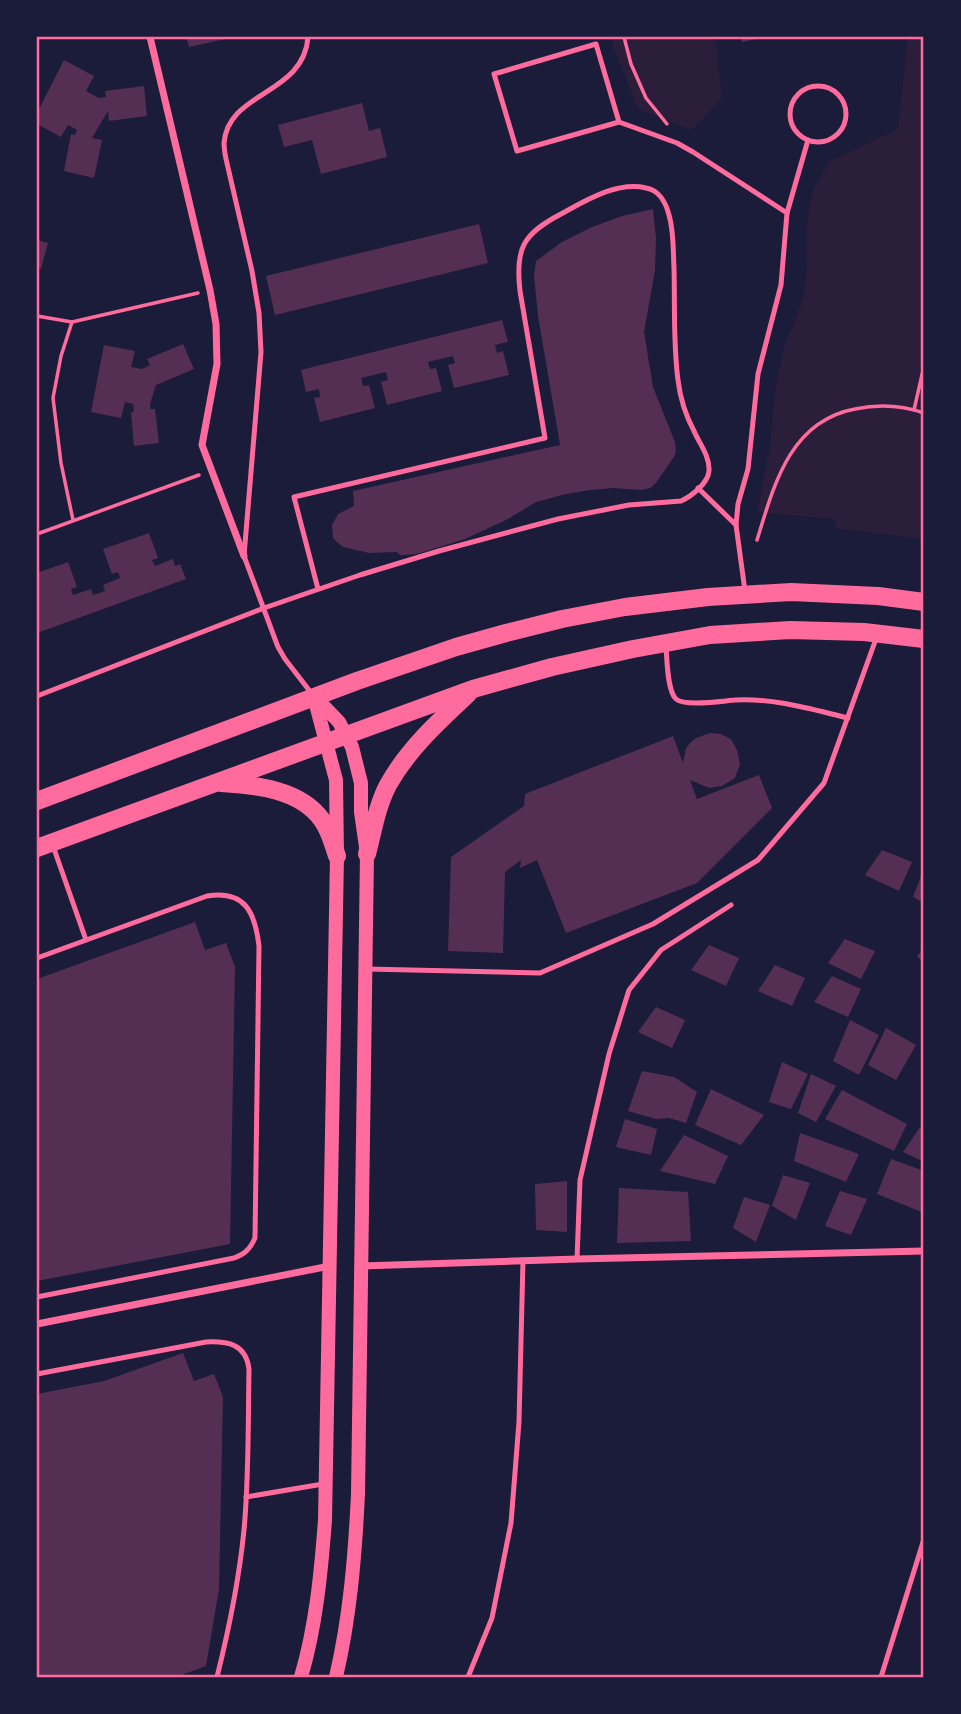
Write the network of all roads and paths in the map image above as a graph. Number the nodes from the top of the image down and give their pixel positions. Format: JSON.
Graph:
{"nodes":[{"id":1,"x":150,"y":37,"type":"edge"},
{"id":2,"x":308,"y":37,"type":"edge"},
{"id":3,"x":624,"y":37,"type":"edge"},
{"id":4,"x":619,"y":122,"type":"junction"},
{"id":5,"x":808,"y":140,"type":"junction"},
{"id":6,"x":677,"y":143,"type":"junction"},
{"id":7,"x":788,"y":212,"type":"junction"},
{"id":8,"x":210,"y":290,"type":"junction"},
{"id":9,"x":37,"y":316,"type":"edge"},
{"id":10,"x":72,"y":322,"type":"junction"},
{"id":11,"x":924,"y":366,"type":"edge"},
{"id":12,"x":914,"y":410,"type":"junction"},
{"id":13,"x":924,"y":413,"type":"edge"},
{"id":14,"x":211,"y":471,"type":"junction"},
{"id":15,"x":698,"y":488,"type":"junction"},
{"id":16,"x":74,"y":520,"type":"junction"},
{"id":17,"x":736,"y":525,"type":"junction"},
{"id":18,"x":37,"y":534,"type":"edge"},
{"id":19,"x":757,"y":540,"type":"dead end"},
{"id":20,"x":244,"y":556,"type":"junction"},
{"id":21,"x":318,"y":589,"type":"junction"},
{"id":22,"x":746,"y":595,"type":"junction"},
{"id":23,"x":924,"y":602,"type":"edge"},
{"id":24,"x":264,"y":608,"type":"junction"},
{"id":25,"x":878,"y":633,"type":"junction"},
{"id":26,"x":924,"y":639,"type":"edge"},
{"id":27,"x":666,"y":643,"type":"junction"},
{"id":28,"x":473,"y":689,"type":"junction"},
{"id":29,"x":37,"y":696,"type":"edge"},
{"id":30,"x":314,"y":696,"type":"junction"},
{"id":31,"x":848,"y":718,"type":"junction"},
{"id":32,"x":346,"y":734,"type":"junction"},
{"id":33,"x":326,"y":742,"type":"junction"},
{"id":34,"x":214,"y":782,"type":"junction"},
{"id":35,"x":37,"y":802,"type":"edge"},
{"id":36,"x":44,"y":845,"type":"edge"},
{"id":37,"x":367,"y":854,"type":"junction"},
{"id":38,"x":337,"y":856,"type":"junction"},
{"id":39,"x":731,"y":905,"type":"dead end"},
{"id":40,"x":86,"y":940,"type":"junction"},
{"id":41,"x":37,"y":958,"type":"edge"},
{"id":42,"x":365,"y":969,"type":"junction"},
{"id":43,"x":924,"y":1251,"type":"edge"},
{"id":44,"x":577,"y":1259,"type":"junction"},
{"id":45,"x":523,"y":1260,"type":"junction"},
{"id":46,"x":331,"y":1266,"type":"junction"},
{"id":47,"x":360,"y":1266,"type":"junction"},
{"id":48,"x":37,"y":1297,"type":"edge"},
{"id":49,"x":37,"y":1324,"type":"edge"},
{"id":50,"x":37,"y":1374,"type":"edge"},
{"id":51,"x":326,"y":1483,"type":"junction"},
{"id":52,"x":246,"y":1497,"type":"junction"},
{"id":53,"x":924,"y":1539,"type":"edge"},
{"id":54,"x":217,"y":1677,"type":"edge"},
{"id":55,"x":301,"y":1677,"type":"edge"},
{"id":56,"x":336,"y":1677,"type":"edge"},
{"id":57,"x":468,"y":1677,"type":"edge"},
{"id":58,"x":881,"y":1677,"type":"edge"}],
"edges":[{"from":1,"to":8,"type":"street"},
{"from":2,"to":20,"type":"lane"},
{"from":3,"to":6,"type":"path"},
{"from":4,"to":4,"type":"lane"},
{"from":4,"to":6,"type":"lane"},
{"from":5,"to":5,"type":"lane"},
{"from":5,"to":7,"type":"lane"},
{"from":6,"to":7,"type":"lane"},
{"from":7,"to":17,"type":"lane"},
{"from":8,"to":10,"type":"path"},
{"from":8,"to":14,"type":"street"},
{"from":9,"to":10,"type":"path"},
{"from":10,"to":16,"type":"path"},
{"from":11,"to":12,"type":"path"},
{"from":12,"to":13,"type":"path"},
{"from":12,"to":19,"type":"path"},
{"from":14,"to":16,"type":"path"},
{"from":14,"to":20,"type":"street"},
{"from":15,"to":17,"type":"lane"},
{"from":15,"to":21,"type":"lane"},
{"from":15,"to":21,"type":"lane"},
{"from":16,"to":18,"type":"path"},
{"from":17,"to":22,"type":"lane"},
{"from":20,"to":24,"type":"lane"},
{"from":21,"to":24,"type":"lane"},
{"from":22,"to":23,"type":"main road"},
{"from":22,"to":30,"type":"main road"},
{"from":24,"to":29,"type":"lane"},
{"from":24,"to":30,"type":"lane"},
{"from":25,"to":26,"type":"main road"},
{"from":25,"to":27,"type":"main road"},
{"from":25,"to":31,"type":"lane"},
{"from":27,"to":28,"type":"main road"},
{"from":27,"to":31,"type":"lane"},
{"from":28,"to":32,"type":"main road"},
{"from":28,"to":37,"type":"main road"},
{"from":30,"to":32,"type":"main road"},
{"from":30,"to":33,"type":"main road"},
{"from":30,"to":35,"type":"main road"},
{"from":31,"to":42,"type":"lane"},
{"from":32,"to":33,"type":"main road"},
{"from":32,"to":37,"type":"main road"},
{"from":33,"to":34,"type":"main road"},
{"from":33,"to":38,"type":"main road"},
{"from":34,"to":36,"type":"main road"},
{"from":34,"to":38,"type":"main road"},
{"from":36,"to":40,"type":"lane"},
{"from":37,"to":42,"type":"main road"},
{"from":38,"to":46,"type":"main road"},
{"from":39,"to":44,"type":"lane"},
{"from":40,"to":41,"type":"lane"},
{"from":40,"to":48,"type":"lane"},
{"from":42,"to":47,"type":"main road"},
{"from":43,"to":44,"type":"street"},
{"from":44,"to":45,"type":"street"},
{"from":45,"to":47,"type":"street"},
{"from":45,"to":57,"type":"lane"},
{"from":46,"to":49,"type":"street"},
{"from":46,"to":51,"type":"main road"},
{"from":47,"to":56,"type":"main road"},
{"from":50,"to":52,"type":"lane"},
{"from":51,"to":52,"type":"lane"},
{"from":51,"to":55,"type":"main road"},
{"from":52,"to":54,"type":"lane"},
{"from":53,"to":58,"type":"lane"}]}
